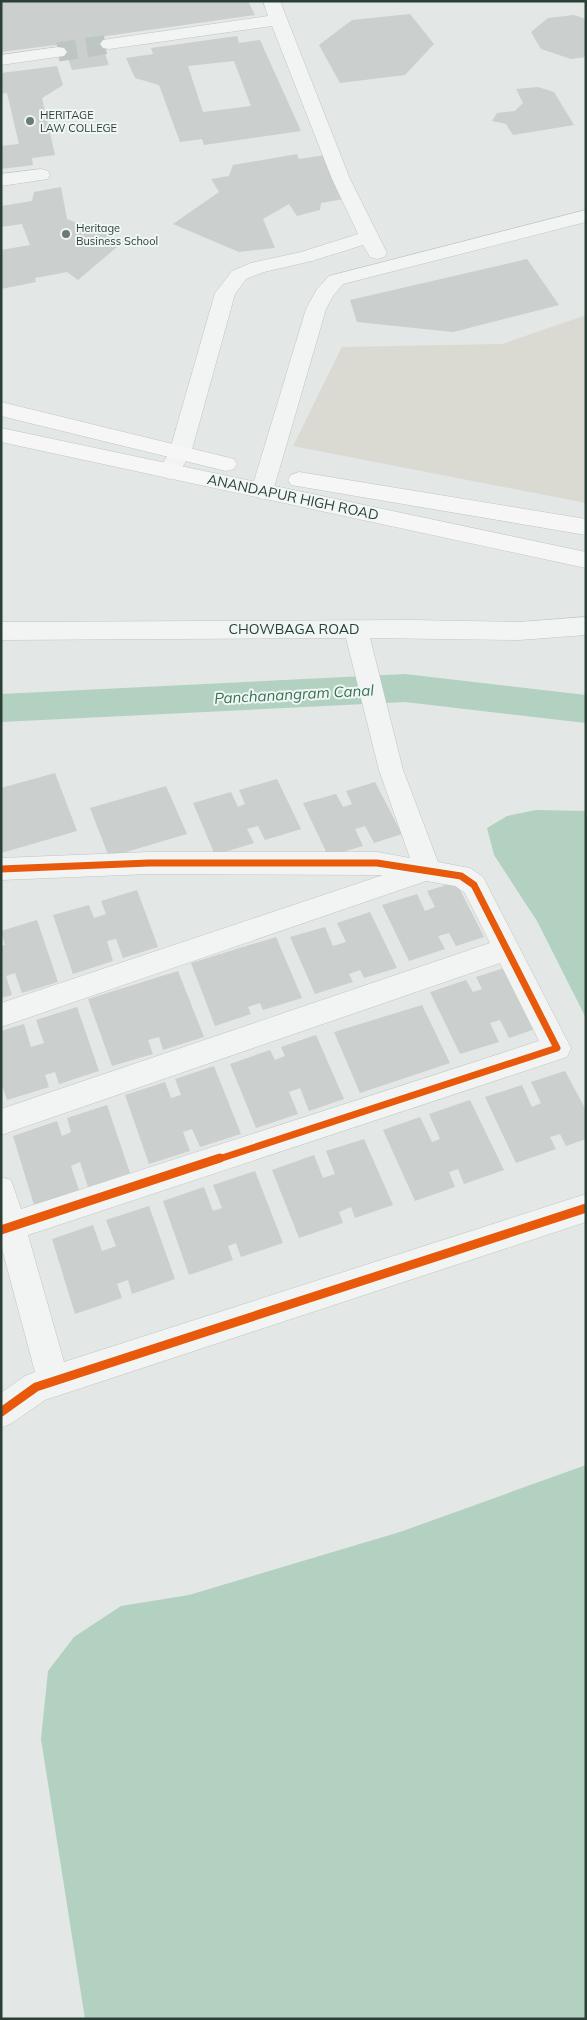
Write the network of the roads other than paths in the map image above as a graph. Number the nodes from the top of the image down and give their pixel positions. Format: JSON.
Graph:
{"nodes":[{"id":1,"x":271,"y":1,"type":"edge"},
{"id":2,"x":278,"y":20,"type":"junction"},
{"id":3,"x":109,"y":44,"type":"tunnel mouth"},
{"id":4,"x":58,"y":52,"type":"tunnel mouth"},
{"id":5,"x":1,"y":60,"type":"edge"},
{"id":6,"x":41,"y":175,"type":"dead end"},
{"id":7,"x":1,"y":180,"type":"edge"},
{"id":8,"x":586,"y":216,"type":"edge"},
{"id":9,"x":369,"y":237,"type":"junction"},
{"id":10,"x":383,"y":266,"type":"junction"},
{"id":11,"x":1,"y":409,"type":"edge"},
{"id":12,"x":1,"y":435,"type":"edge"},
{"id":13,"x":175,"y":462,"type":"junction"},
{"id":14,"x":264,"y":482,"type":"junction"},
{"id":15,"x":586,"y":527,"type":"edge"},
{"id":16,"x":586,"y":560,"type":"edge"},
{"id":17,"x":586,"y":626,"type":"edge"},
{"id":18,"x":356,"y":629,"type":"junction"},
{"id":19,"x":1,"y":632,"type":"edge"},
{"id":20,"x":1,"y":870,"type":"edge"},
{"id":21,"x":428,"y":870,"type":"junction"},
{"id":22,"x":507,"y":949,"type":"junction"},
{"id":23,"x":1,"y":1015,"type":"edge"},
{"id":24,"x":1,"y":1122,"type":"edge"},
{"id":25,"x":1,"y":1190,"type":"edge"},
{"id":26,"x":586,"y":1208,"type":"edge"},
{"id":27,"x":6,"y":1228,"type":"edge"},
{"id":28,"x":54,"y":1382,"type":"junction"},
{"id":29,"x":1,"y":1412,"type":"edge"}],
"edges":[{"from":1,"to":2,"type":"street"},
{"from":2,"to":3,"type":"street"},
{"from":2,"to":9,"type":"street"},
{"from":4,"to":5,"type":"street"},
{"from":6,"to":7,"type":"street"},
{"from":8,"to":10,"type":"street"},
{"from":9,"to":10,"type":"street"},
{"from":9,"to":13,"type":"street"},
{"from":10,"to":14,"type":"street"},
{"from":11,"to":13,"type":"main road","name":"ANANDAPUR HIGH ROAD"},
{"from":12,"to":13,"type":"main road","name":"ANANDAPUR HIGH ROAD"},
{"from":13,"to":14,"type":"main road","name":"ANANDAPUR HIGH ROAD"},
{"from":14,"to":15,"type":"main road","name":"ANANDAPUR HIGH ROAD"},
{"from":14,"to":16,"type":"main road","name":"ANANDAPUR HIGH ROAD"},
{"from":17,"to":18,"type":"street","name":"CHOWBAGA ROAD"},
{"from":18,"to":19,"type":"street","name":"CHOWBAGA ROAD"},
{"from":18,"to":21,"type":"street"},
{"from":20,"to":21,"type":"street"},
{"from":21,"to":22,"type":"street"},
{"from":21,"to":23,"type":"street"},
{"from":22,"to":24,"type":"street"},
{"from":22,"to":27,"type":"street"},
{"from":25,"to":27,"type":"street"},
{"from":26,"to":28,"type":"street"},
{"from":27,"to":28,"type":"street"},
{"from":28,"to":29,"type":"street"}]}
